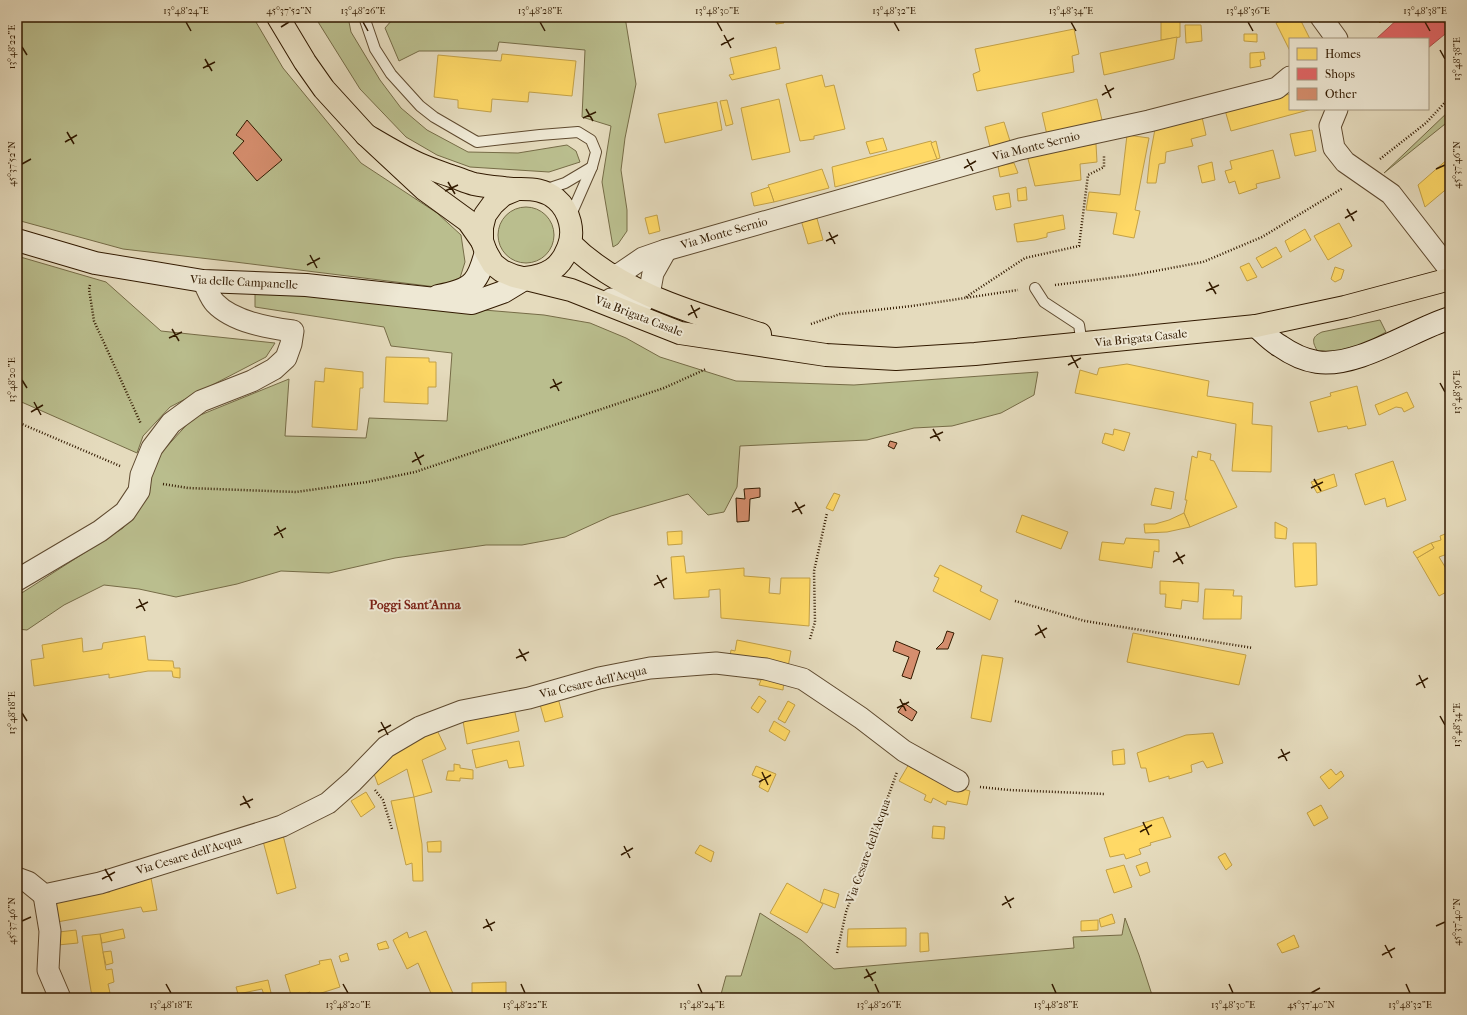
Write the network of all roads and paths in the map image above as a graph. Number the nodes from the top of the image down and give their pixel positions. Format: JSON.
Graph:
{"nodes":[{"id":1,"x":278,"y":17,"type":"edge"},
{"id":2,"x":364,"y":17,"type":"edge"},
{"id":3,"x":1289,"y":79,"type":"edge"},
{"id":4,"x":1450,"y":98,"type":"edge"},
{"id":5,"x":1337,"y":110,"type":"edge"},
{"id":6,"x":1104,"y":130,"type":"junction"},
{"id":7,"x":366,"y":135,"type":"junction"},
{"id":8,"x":592,"y":167,"type":"junction"},
{"id":9,"x":1362,"y":174,"type":"junction"},
{"id":10,"x":515,"y":190,"type":"junction"},
{"id":11,"x":542,"y":191,"type":"junction"},
{"id":12,"x":569,"y":220,"type":"junction"},
{"id":13,"x":17,"y":240,"type":"edge"},
{"id":14,"x":570,"y":243,"type":"junction"},
{"id":15,"x":484,"y":247,"type":"junction"},
{"id":16,"x":666,"y":250,"type":"junction"},
{"id":17,"x":95,"y":263,"type":"junction"},
{"id":18,"x":1450,"y":270,"type":"edge"},
{"id":19,"x":614,"y":276,"type":"junction"},
{"id":20,"x":526,"y":278,"type":"junction"},
{"id":21,"x":1450,"y":278,"type":"edge"},
{"id":22,"x":203,"y":282,"type":"junction"},
{"id":23,"x":1035,"y":288,"type":"junction"},
{"id":24,"x":649,"y":295,"type":"junction"},
{"id":25,"x":426,"y":298,"type":"junction"},
{"id":26,"x":964,"y":298,"type":"junction"},
{"id":27,"x":1450,"y":318,"type":"edge"},
{"id":28,"x":811,"y":324,"type":"dead end"},
{"id":29,"x":1256,"y":326,"type":"junction"},
{"id":30,"x":1082,"y":344,"type":"junction"},
{"id":31,"x":826,"y":354,"type":"junction"},
{"id":32,"x":706,"y":369,"type":"dead end"},
{"id":33,"x":17,"y":422,"type":"edge"},
{"id":34,"x":152,"y":448,"type":"junction"},
{"id":35,"x":140,"y":475,"type":"junction"},
{"id":36,"x":827,"y":513,"type":"dead end"},
{"id":37,"x":17,"y":580,"type":"edge"},
{"id":38,"x":1015,"y":600,"type":"dead end"},
{"id":39,"x":810,"y":639,"type":"dead end"},
{"id":40,"x":1253,"y":648,"type":"dead end"},
{"id":41,"x":904,"y":751,"type":"junction"},
{"id":42,"x":353,"y":781,"type":"junction"},
{"id":43,"x":958,"y":781,"type":"joint"},
{"id":44,"x":1104,"y":794,"type":"dead end"},
{"id":45,"x":392,"y":829,"type":"dead end"},
{"id":46,"x":17,"y":878,"type":"edge"},
{"id":47,"x":44,"y":895,"type":"junction"},
{"id":48,"x":837,"y":953,"type":"dead end"},
{"id":49,"x":60,"y":998,"type":"edge"}],
"edges":[{"from":1,"to":7,"type":"main road","name":"Via Brigata Casale"},
{"from":2,"to":8,"type":"lane"},
{"from":3,"to":6,"type":"street","name":"Via Monte Sernio"},
{"from":4,"to":9,"type":"path"},
{"from":5,"to":9,"type":"street"},
{"from":6,"to":16,"type":"street","name":"Via Monte Sernio"},
{"from":6,"to":26,"type":"path"},
{"from":7,"to":10,"type":"main road","name":"Via Brigata Casale"},
{"from":7,"to":15,"type":"main road","name":"Via Brigata Casale"},
{"from":8,"to":11,"type":"lane"},
{"from":8,"to":12,"type":"lane"},
{"from":9,"to":18,"type":"street"},
{"from":9,"to":23,"type":"path"},
{"from":10,"to":11,"type":"main road","name":"Via Brigata Casale"},
{"from":10,"to":15,"type":"main road","name":"Via Brigata Casale"},
{"from":11,"to":12,"type":"main road","name":"Via Brigata Casale"},
{"from":12,"to":14,"type":"main road","name":"Via Brigata Casale"},
{"from":13,"to":17,"type":"street","name":"Via delle Campanelle"},
{"from":14,"to":19,"type":"main road","name":"Via Brigata Casale"},
{"from":14,"to":20,"type":"main road","name":"Via Brigata Casale"},
{"from":15,"to":20,"type":"main road","name":"Via Brigata Casale"},
{"from":15,"to":25,"type":"street","name":"Via delle Campanelle"},
{"from":16,"to":19,"type":"street","name":"Via Monte Sernio"},
{"from":16,"to":24,"type":"street","name":"Via Monte Sernio"},
{"from":17,"to":22,"type":"street","name":"Via delle Campanelle"},
{"from":17,"to":34,"type":"path"},
{"from":19,"to":24,"type":"main road","name":"Via Brigata Casale"},
{"from":20,"to":24,"type":"street"},
{"from":20,"to":25,"type":"street","name":"Via delle Campanelle"},
{"from":20,"to":31,"type":"main road","name":"Via Brigata Casale"},
{"from":21,"to":29,"type":"main road","name":"Via Brigata Casale"},
{"from":22,"to":25,"type":"street","name":"Via delle Campanelle"},
{"from":22,"to":34,"type":"street"},
{"from":23,"to":26,"type":"path"},
{"from":23,"to":30,"type":"lane"},
{"from":24,"to":31,"type":"main road","name":"Via Brigata Casale"},
{"from":26,"to":28,"type":"path"},
{"from":27,"to":29,"type":"street"},
{"from":29,"to":30,"type":"main road","name":"Via Brigata Casale"},
{"from":30,"to":31,"type":"main road","name":"Via Brigata Casale"},
{"from":32,"to":35,"type":"path"},
{"from":33,"to":35,"type":"path"},
{"from":34,"to":35,"type":"street"},
{"from":35,"to":37,"type":"street"},
{"from":36,"to":39,"type":"path"},
{"from":38,"to":40,"type":"path"},
{"from":41,"to":42,"type":"street","name":"Via Cesare dell'Acqua"},
{"from":41,"to":43,"type":"street","name":"Via Cesare dell'Acqua"},
{"from":41,"to":48,"type":"path","name":"Via Cesare dell'Acqua"},
{"from":42,"to":45,"type":"path"},
{"from":42,"to":47,"type":"street","name":"Via Cesare dell'Acqua"},
{"from":43,"to":44,"type":"path"},
{"from":46,"to":47,"type":"street"},
{"from":47,"to":49,"type":"street"}]}
